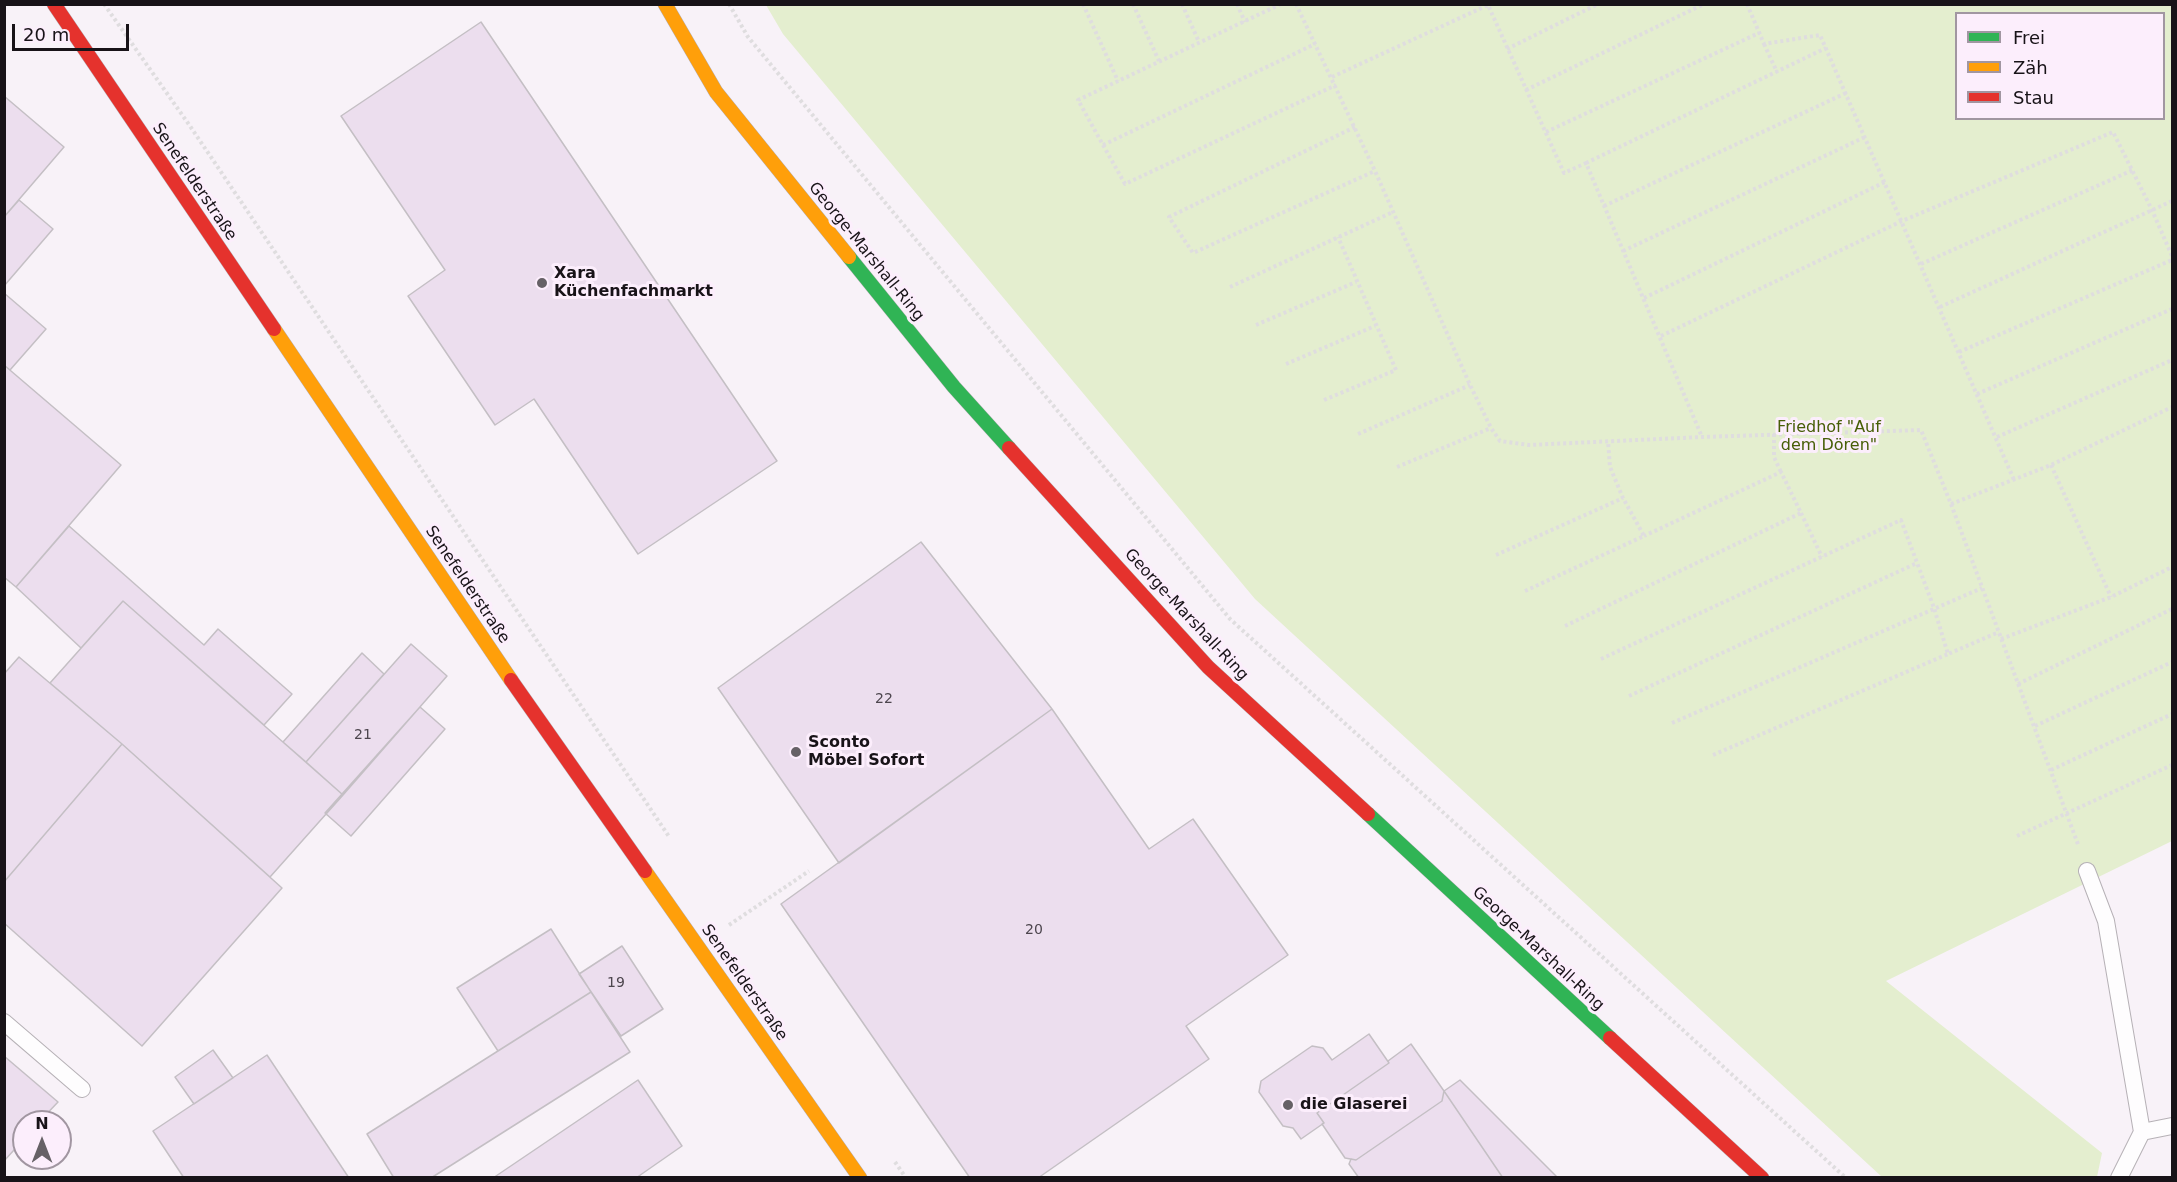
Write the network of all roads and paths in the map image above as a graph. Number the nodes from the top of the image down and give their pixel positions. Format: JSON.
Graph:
{"nodes":[{"id":1,"x":54,"y":4,"type":"edge"},
{"id":2,"x":104,"y":4,"type":"edge"},
{"id":3,"x":665,"y":4,"type":"edge"},
{"id":4,"x":729,"y":4,"type":"edge"},
{"id":5,"x":1083,"y":4,"type":"edge"},
{"id":6,"x":1133,"y":4,"type":"edge"},
{"id":7,"x":1182,"y":4,"type":"edge"},
{"id":8,"x":1237,"y":4,"type":"edge"},
{"id":9,"x":1281,"y":4,"type":"edge"},
{"id":10,"x":1296,"y":4,"type":"edge"},
{"id":11,"x":1599,"y":4,"type":"edge"},
{"id":12,"x":1704,"y":4,"type":"edge"},
{"id":13,"x":1746,"y":4,"type":"edge"},
{"id":14,"x":1245,"y":22,"type":"junction"},
{"id":15,"x":1759,"y":33,"type":"junction"},
{"id":16,"x":1199,"y":42,"type":"junction"},
{"id":17,"x":1315,"y":44,"type":"junction"},
{"id":18,"x":1764,"y":44,"type":"junction"},
{"id":19,"x":1827,"y":48,"type":"junction"},
{"id":20,"x":1507,"y":49,"type":"junction"},
{"id":21,"x":1159,"y":61,"type":"junction"},
{"id":22,"x":1777,"y":72,"type":"junction"},
{"id":23,"x":1332,"y":77,"type":"junction"},
{"id":24,"x":1118,"y":81,"type":"junction"},
{"id":25,"x":1336,"y":85,"type":"junction"},
{"id":26,"x":1526,"y":90,"type":"junction"},
{"id":27,"x":1846,"y":93,"type":"junction"},
{"id":28,"x":1355,"y":127,"type":"junction"},
{"id":29,"x":1546,"y":132,"type":"junction"},
{"id":30,"x":1865,"y":137,"type":"junction"},
{"id":31,"x":1103,"y":145,"type":"junction"},
{"id":32,"x":1586,"y":163,"type":"junction"},
{"id":33,"x":2133,"y":170,"type":"junction"},
{"id":34,"x":1375,"y":171,"type":"junction"},
{"id":35,"x":1885,"y":182,"type":"junction"},
{"id":36,"x":2172,"y":201,"type":"edge"},
{"id":37,"x":1604,"y":206,"type":"junction"},
{"id":38,"x":2152,"y":210,"type":"junction"},
{"id":39,"x":1394,"y":212,"type":"junction"},
{"id":40,"x":1902,"y":221,"type":"junction"},
{"id":41,"x":1338,"y":237,"type":"junction"},
{"id":42,"x":1623,"y":251,"type":"junction"},
{"id":43,"x":2172,"y":256,"type":"edge"},
{"id":44,"x":2172,"y":261,"type":"edge"},
{"id":45,"x":1921,"y":264,"type":"junction"},
{"id":46,"x":1356,"y":282,"type":"junction"},
{"id":47,"x":1230,"y":287,"type":"dead end"},
{"id":48,"x":1644,"y":298,"type":"junction"},
{"id":49,"x":1940,"y":307,"type":"junction"},
{"id":50,"x":2172,"y":309,"type":"edge"},
{"id":51,"x":1256,"y":325,"type":"dead end"},
{"id":52,"x":1375,"y":326,"type":"junction"},
{"id":53,"x":1661,"y":336,"type":"junction"},
{"id":54,"x":1959,"y":352,"type":"junction"},
{"id":55,"x":2172,"y":360,"type":"edge"},
{"id":56,"x":1286,"y":364,"type":"dead end"},
{"id":57,"x":1470,"y":385,"type":"junction"},
{"id":58,"x":1977,"y":394,"type":"junction"},
{"id":59,"x":1324,"y":400,"type":"dead end"},
{"id":60,"x":2172,"y":407,"type":"edge"},
{"id":61,"x":1491,"y":428,"type":"junction"},
{"id":62,"x":1358,"y":434,"type":"dead end"},
{"id":63,"x":1774,"y":434,"type":"junction"},
{"id":64,"x":1702,"y":437,"type":"junction"},
{"id":65,"x":1996,"y":437,"type":"junction"},
{"id":66,"x":1608,"y":441,"type":"junction"},
{"id":67,"x":2051,"y":465,"type":"junction"},
{"id":68,"x":1397,"y":467,"type":"dead end"},
{"id":69,"x":1781,"y":472,"type":"junction"},
{"id":70,"x":2014,"y":480,"type":"junction"},
{"id":71,"x":1623,"y":498,"type":"junction"},
{"id":72,"x":1951,"y":504,"type":"junction"},
{"id":73,"x":1802,"y":513,"type":"junction"},
{"id":74,"x":1644,"y":536,"type":"junction"},
{"id":75,"x":1496,"y":555,"type":"dead end"},
{"id":76,"x":1822,"y":557,"type":"junction"},
{"id":77,"x":1917,"y":563,"type":"junction"},
{"id":78,"x":2172,"y":567,"type":"edge"},
{"id":79,"x":1982,"y":588,"type":"junction"},
{"id":80,"x":1525,"y":591,"type":"dead end"},
{"id":81,"x":2111,"y":597,"type":"junction"},
{"id":82,"x":1934,"y":608,"type":"junction"},
{"id":83,"x":2172,"y":609,"type":"edge"},
{"id":84,"x":1565,"y":626,"type":"dead end"},
{"id":85,"x":1999,"y":632,"type":"junction"},
{"id":86,"x":2001,"y":639,"type":"junction"},
{"id":87,"x":1948,"y":654,"type":"junction"},
{"id":88,"x":1602,"y":658,"type":"dead end"},
{"id":89,"x":2172,"y":662,"type":"edge"},
{"id":90,"x":2018,"y":684,"type":"junction"},
{"id":91,"x":1629,"y":696,"type":"dead end"},
{"id":92,"x":2172,"y":714,"type":"edge"},
{"id":93,"x":1672,"y":723,"type":"dead end"},
{"id":94,"x":2035,"y":726,"type":"junction"},
{"id":95,"x":1713,"y":756,"type":"dead end"},
{"id":96,"x":2172,"y":765,"type":"edge"},
{"id":97,"x":2051,"y":770,"type":"junction"},
{"id":98,"x":2068,"y":814,"type":"junction"},
{"id":99,"x":2017,"y":836,"type":"dead end"},
{"id":100,"x":677,"y":848,"type":"dead end"},
{"id":101,"x":808,"y":871,"type":"dead end"},
{"id":102,"x":2087,"y":871,"type":"dead end"},
{"id":103,"x":722,"y":916,"type":"dead end"},
{"id":104,"x":4,"y":1022,"type":"edge"},
{"id":105,"x":82,"y":1089,"type":"dead end"},
{"id":106,"x":2172,"y":1126,"type":"edge"},
{"id":107,"x":2142,"y":1132,"type":"junction"},
{"id":108,"x":892,"y":1158,"type":"dead end"},
{"id":109,"x":860,"y":1178,"type":"edge"},
{"id":110,"x":906,"y":1178,"type":"edge"},
{"id":111,"x":1762,"y":1178,"type":"edge"},
{"id":112,"x":1846,"y":1178,"type":"edge"},
{"id":113,"x":2119,"y":1178,"type":"edge"}],
"edges":[{"from":1,"to":109,"type":"main road","name":"Senefelderstraße"},
{"from":2,"to":100,"type":"path"},
{"from":3,"to":111,"type":"main road","name":"George-Marshall-Ring"},
{"from":4,"to":112,"type":"path"},
{"from":5,"to":24,"type":"path"},
{"from":6,"to":21,"type":"path"},
{"from":7,"to":16,"type":"path"},
{"from":8,"to":14,"type":"path"},
{"from":9,"to":14,"type":"path"},
{"from":10,"to":17,"type":"path"},
{"from":11,"to":20,"type":"path"},
{"from":12,"to":26,"type":"path"},
{"from":13,"to":15,"type":"path"},
{"from":14,"to":16,"type":"path"},
{"from":15,"to":18,"type":"path"},
{"from":15,"to":29,"type":"path"},
{"from":16,"to":21,"type":"path"},
{"from":17,"to":23,"type":"path"},
{"from":17,"to":31,"type":"path"},
{"from":18,"to":19,"type":"path"},
{"from":18,"to":22,"type":"path"},
{"from":19,"to":22,"type":"path"},
{"from":19,"to":27,"type":"path"},
{"from":20,"to":23,"type":"path"},
{"from":20,"to":26,"type":"path"},
{"from":21,"to":24,"type":"path"},
{"from":22,"to":32,"type":"path"},
{"from":23,"to":25,"type":"path"},
{"from":24,"to":31,"type":"path"},
{"from":25,"to":28,"type":"path"},
{"from":25,"to":31,"type":"path"},
{"from":26,"to":29,"type":"path"},
{"from":27,"to":30,"type":"path"},
{"from":27,"to":37,"type":"path"},
{"from":28,"to":34,"type":"path"},
{"from":28,"to":34,"type":"path"},
{"from":29,"to":32,"type":"path"},
{"from":30,"to":35,"type":"path"},
{"from":30,"to":42,"type":"path"},
{"from":32,"to":37,"type":"path"},
{"from":33,"to":38,"type":"path"},
{"from":33,"to":40,"type":"path"},
{"from":33,"to":45,"type":"path"},
{"from":34,"to":39,"type":"path"},
{"from":35,"to":40,"type":"path"},
{"from":35,"to":48,"type":"path"},
{"from":36,"to":38,"type":"path"},
{"from":37,"to":42,"type":"path"},
{"from":38,"to":43,"type":"path"},
{"from":38,"to":49,"type":"path"},
{"from":39,"to":41,"type":"path"},
{"from":39,"to":57,"type":"path"},
{"from":40,"to":45,"type":"path"},
{"from":40,"to":53,"type":"path"},
{"from":41,"to":46,"type":"path"},
{"from":41,"to":47,"type":"path"},
{"from":42,"to":48,"type":"path"},
{"from":44,"to":54,"type":"path"},
{"from":45,"to":49,"type":"path"},
{"from":46,"to":51,"type":"path"},
{"from":46,"to":52,"type":"path"},
{"from":48,"to":53,"type":"path"},
{"from":49,"to":54,"type":"path"},
{"from":50,"to":58,"type":"path"},
{"from":52,"to":56,"type":"path"},
{"from":52,"to":59,"type":"path"},
{"from":53,"to":64,"type":"path"},
{"from":54,"to":58,"type":"path"},
{"from":55,"to":65,"type":"path"},
{"from":57,"to":61,"type":"path"},
{"from":57,"to":62,"type":"path"},
{"from":58,"to":65,"type":"path"},
{"from":60,"to":67,"type":"path"},
{"from":61,"to":66,"type":"path"},
{"from":61,"to":68,"type":"path"},
{"from":63,"to":64,"type":"path"},
{"from":63,"to":69,"type":"path"},
{"from":63,"to":72,"type":"path"},
{"from":64,"to":66,"type":"path"},
{"from":65,"to":70,"type":"path"},
{"from":66,"to":71,"type":"path"},
{"from":67,"to":70,"type":"path"},
{"from":67,"to":81,"type":"path"},
{"from":69,"to":73,"type":"path"},
{"from":69,"to":74,"type":"path"},
{"from":70,"to":72,"type":"path"},
{"from":71,"to":74,"type":"path"},
{"from":71,"to":75,"type":"path"},
{"from":72,"to":79,"type":"path"},
{"from":73,"to":76,"type":"path"},
{"from":73,"to":84,"type":"path"},
{"from":74,"to":80,"type":"path"},
{"from":76,"to":77,"type":"path"},
{"from":76,"to":88,"type":"path"},
{"from":77,"to":82,"type":"path"},
{"from":77,"to":91,"type":"path"},
{"from":78,"to":81,"type":"path"},
{"from":79,"to":82,"type":"path"},
{"from":79,"to":85,"type":"path"},
{"from":81,"to":86,"type":"path"},
{"from":82,"to":87,"type":"path"},
{"from":82,"to":93,"type":"path"},
{"from":83,"to":90,"type":"path"},
{"from":85,"to":86,"type":"path"},
{"from":85,"to":87,"type":"path"},
{"from":86,"to":90,"type":"path"},
{"from":87,"to":95,"type":"path"},
{"from":89,"to":94,"type":"path"},
{"from":90,"to":94,"type":"path"},
{"from":92,"to":97,"type":"path"},
{"from":94,"to":97,"type":"path"},
{"from":96,"to":98,"type":"path"},
{"from":97,"to":98,"type":"path"},
{"from":98,"to":99,"type":"path"},
{"from":101,"to":103,"type":"path"},
{"from":102,"to":107,"type":"lane"},
{"from":104,"to":105,"type":"lane"},
{"from":106,"to":107,"type":"lane"},
{"from":107,"to":113,"type":"lane"},
{"from":108,"to":110,"type":"path"}]}
